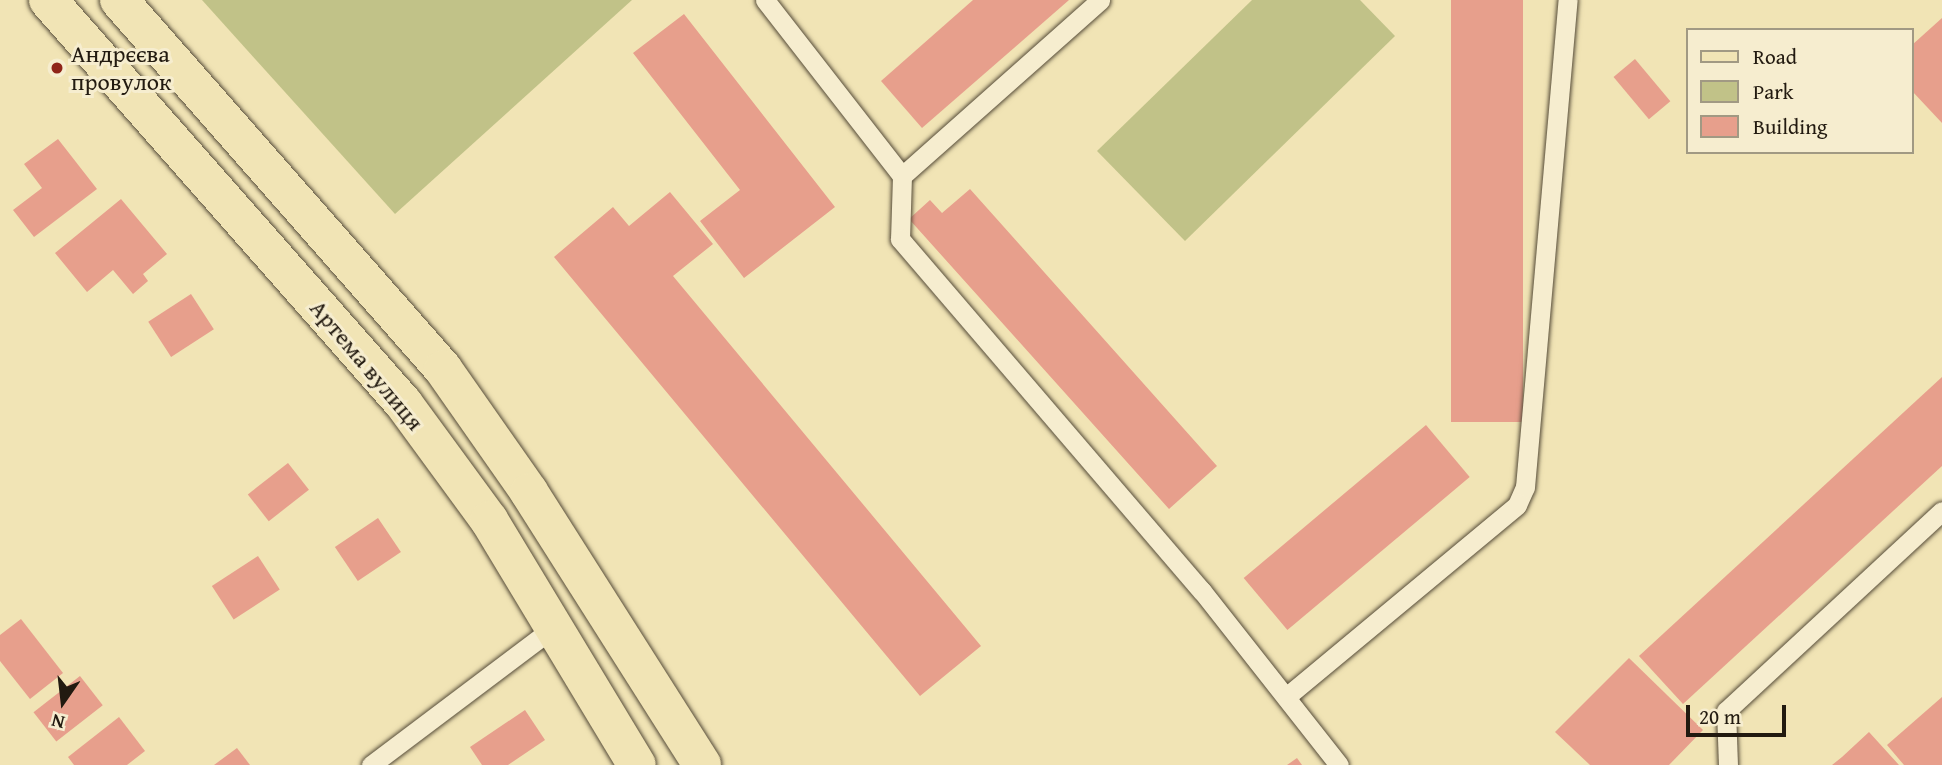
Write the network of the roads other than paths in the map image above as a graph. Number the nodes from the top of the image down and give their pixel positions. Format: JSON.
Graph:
{"nodes":[{"id":1,"x":48,"y":0,"type":"edge"},
{"id":2,"x":119,"y":0,"type":"edge"},
{"id":3,"x":765,"y":0,"type":"edge"},
{"id":4,"x":1100,"y":0,"type":"edge"},
{"id":5,"x":1568,"y":0,"type":"edge"},
{"id":6,"x":902,"y":176,"type":"junction"},
{"id":7,"x":1942,"y":512,"type":"edge"},
{"id":8,"x":553,"y":628,"type":"junction"},
{"id":9,"x":1286,"y":697,"type":"junction"},
{"id":10,"x":371,"y":765,"type":"edge"},
{"id":11,"x":637,"y":765,"type":"edge"},
{"id":12,"x":702,"y":765,"type":"edge"},
{"id":13,"x":1339,"y":765,"type":"edge"},
{"id":14,"x":1728,"y":765,"type":"edge"}],
"edges":[{"from":1,"to":8,"type":"main road","name":"Артема вулиця"},
{"from":2,"to":12,"type":"main road"},
{"from":3,"to":6,"type":"lane"},
{"from":4,"to":6,"type":"lane"},
{"from":5,"to":9,"type":"lane"},
{"from":6,"to":9,"type":"lane"},
{"from":7,"to":14,"type":"lane"},
{"from":8,"to":10,"type":"lane"},
{"from":8,"to":11,"type":"main road","name":"Артема вулиця"},
{"from":9,"to":13,"type":"lane"}]}
